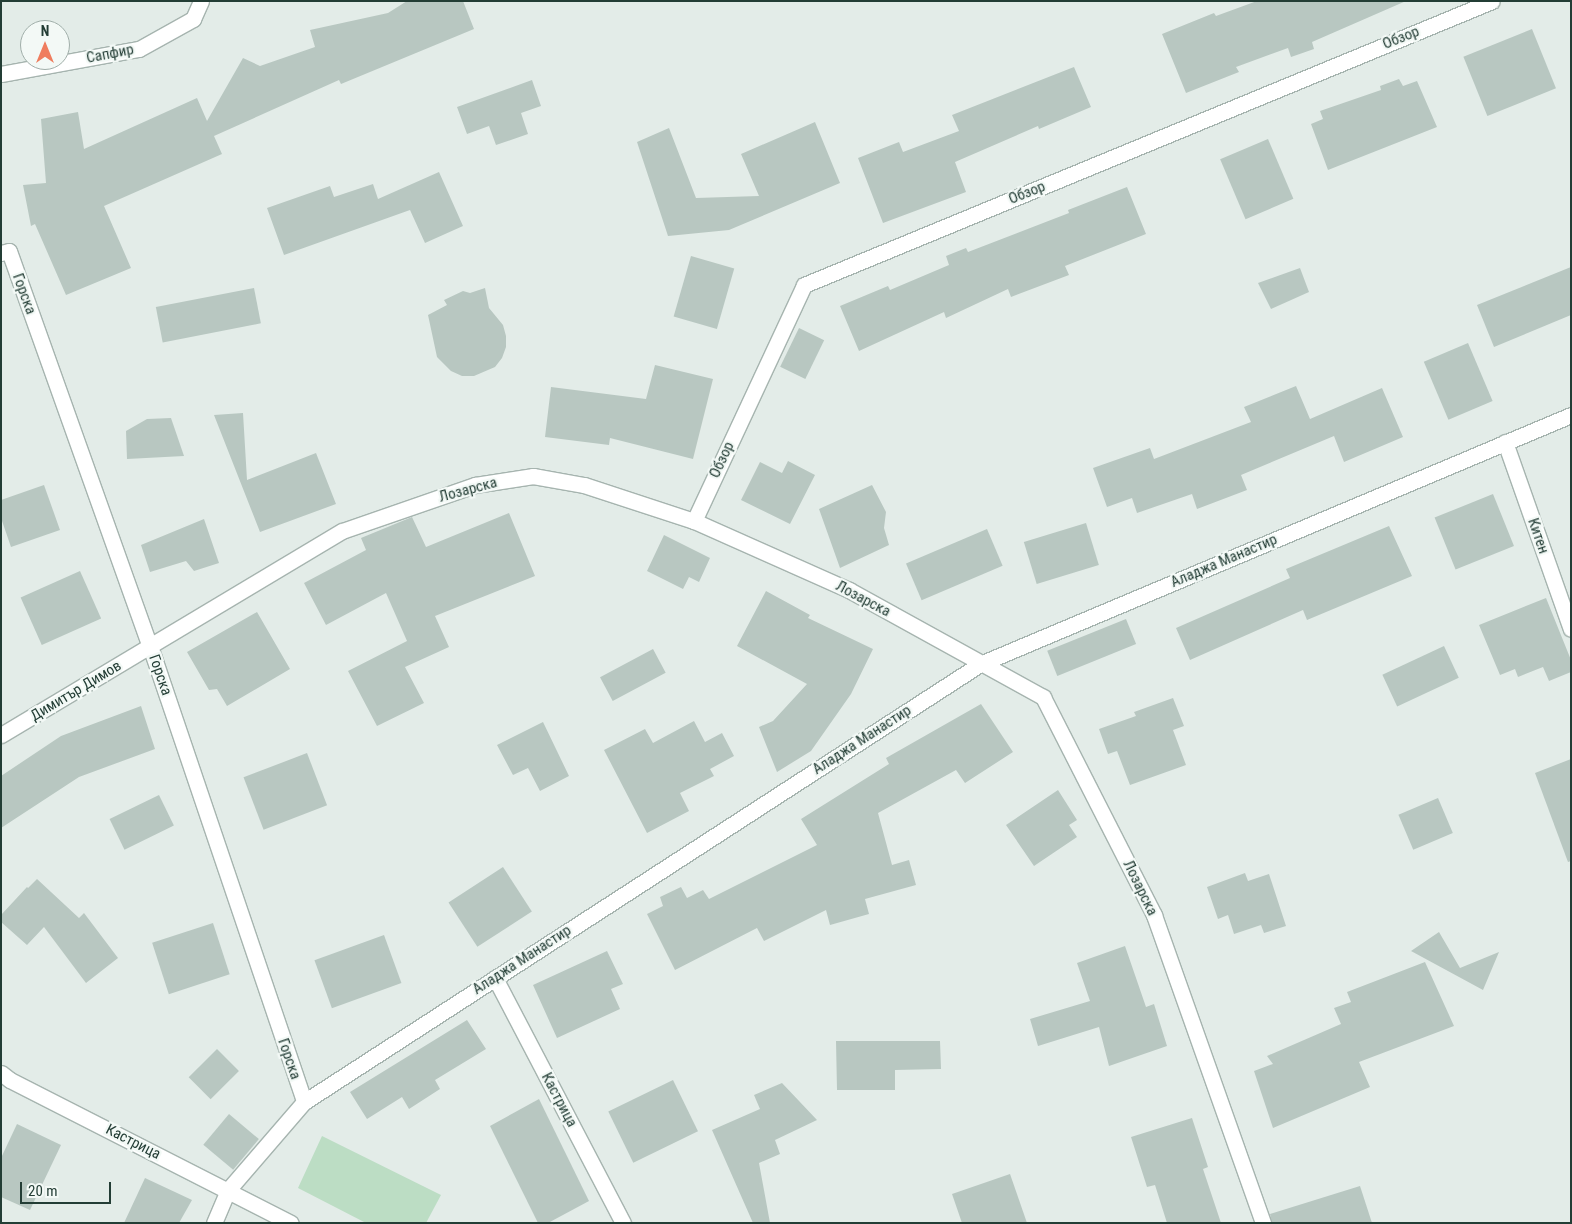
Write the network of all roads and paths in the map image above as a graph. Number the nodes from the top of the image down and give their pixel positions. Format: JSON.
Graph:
{"nodes":[{"id":1,"x":201,"y":1,"type":"edge"},
{"id":2,"x":1492,"y":1,"type":"edge"},
{"id":3,"x":1,"y":74,"type":"edge"},
{"id":4,"x":5,"y":252,"type":"edge"},
{"id":5,"x":1571,"y":415,"type":"edge"},
{"id":6,"x":1505,"y":442,"type":"junction"},
{"id":7,"x":694,"y":521,"type":"junction"},
{"id":8,"x":1571,"y":629,"type":"edge"},
{"id":9,"x":150,"y":646,"type":"junction"},
{"id":10,"x":980,"y":664,"type":"junction"},
{"id":11,"x":1,"y":736,"type":"edge"},
{"id":12,"x":495,"y":978,"type":"junction"},
{"id":13,"x":1,"y":1073,"type":"edge"},
{"id":14,"x":304,"y":1102,"type":"junction"},
{"id":15,"x":228,"y":1190,"type":"junction"},
{"id":16,"x":214,"y":1223,"type":"edge"},
{"id":17,"x":291,"y":1223,"type":"edge"},
{"id":18,"x":623,"y":1223,"type":"edge"},
{"id":19,"x":1263,"y":1223,"type":"edge"}],
"edges":[{"from":1,"to":3,"type":"street","name":"Сапфир"},
{"from":2,"to":7,"type":"street","name":"Обзор"},
{"from":4,"to":9,"type":"street","name":"Горска"},
{"from":5,"to":6,"type":"street","name":"Аладжа Манастир"},
{"from":6,"to":8,"type":"street","name":"Китен"},
{"from":6,"to":10,"type":"street","name":"Аладжа Манастир"},
{"from":7,"to":9,"type":"street","name":"Лозарска"},
{"from":7,"to":10,"type":"street","name":"Лозарска"},
{"from":9,"to":11,"type":"street","name":"Димитър Димов"},
{"from":9,"to":14,"type":"street","name":"Горска"},
{"from":10,"to":12,"type":"street","name":"Аладжа Манастир"},
{"from":10,"to":19,"type":"street","name":"Лозарска"},
{"from":12,"to":14,"type":"street","name":"Аладжа Манастир"},
{"from":12,"to":18,"type":"street","name":"Кастрица"},
{"from":13,"to":15,"type":"street","name":"Кастрица"},
{"from":14,"to":15,"type":"street","name":"Аладжа Манастир"},
{"from":15,"to":16,"type":"street","name":"Аладжа Манастир"},
{"from":15,"to":17,"type":"street","name":"Кастрица"}]}
